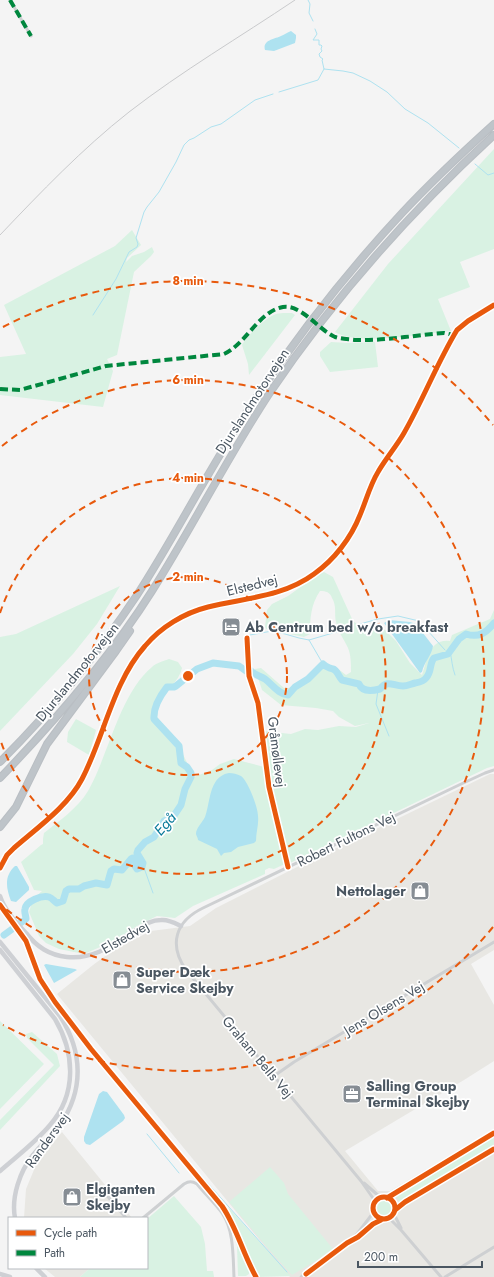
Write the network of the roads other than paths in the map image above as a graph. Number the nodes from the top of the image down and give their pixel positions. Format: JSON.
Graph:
{"nodes":[{"id":1,"x":10,"y":0,"type":"edge"},
{"id":2,"x":31,"y":36,"type":"dead end"},
{"id":3,"x":494,"y":124,"type":"edge"},
{"id":4,"x":494,"y":135,"type":"edge"},
{"id":5,"x":494,"y":306,"type":"edge"},
{"id":6,"x":184,"y":539,"type":"junction"},
{"id":7,"x":0,"y":762,"type":"edge"},
{"id":8,"x":494,"y":770,"type":"edge"},
{"id":9,"x":0,"y":778,"type":"edge"},
{"id":10,"x":0,"y":827,"type":"edge"},
{"id":11,"x":0,"y":868,"type":"edge"},
{"id":12,"x":0,"y":896,"type":"edge"},
{"id":13,"x":181,"y":926,"type":"junction"},
{"id":14,"x":0,"y":942,"type":"edge"},
{"id":15,"x":494,"y":942,"type":"edge"},
{"id":16,"x":0,"y":950,"type":"edge"},
{"id":17,"x":274,"y":1076,"type":"junction"},
{"id":18,"x":494,"y":1133,"type":"edge"},
{"id":19,"x":494,"y":1149,"type":"edge"},
{"id":20,"x":0,"y":1171,"type":"edge"},
{"id":21,"x":361,"y":1181,"type":"junction"},
{"id":22,"x":104,"y":1192,"type":"dead end"},
{"id":23,"x":380,"y":1197,"type":"junction"},
{"id":24,"x":387,"y":1198,"type":"junction"},
{"id":25,"x":375,"y":1201,"type":"junction"},
{"id":26,"x":394,"y":1212,"type":"junction"},
{"id":27,"x":373,"y":1213,"type":"junction"},
{"id":28,"x":15,"y":1217,"type":"edge"},
{"id":29,"x":125,"y":1217,"type":"edge"},
{"id":30,"x":144,"y":1217,"type":"edge"},
{"id":31,"x":389,"y":1218,"type":"junction"},
{"id":32,"x":381,"y":1220,"type":"junction"},
{"id":33,"x":401,"y":1230,"type":"junction"},
{"id":34,"x":347,"y":1243,"type":"junction"},
{"id":35,"x":494,"y":1247,"type":"edge"},
{"id":36,"x":37,"y":1269,"type":"edge"},
{"id":37,"x":0,"y":1274,"type":"edge"},
{"id":38,"x":306,"y":1274,"type":"joint"},
{"id":39,"x":10,"y":1277,"type":"edge"},
{"id":40,"x":44,"y":1277,"type":"edge"},
{"id":41,"x":234,"y":1277,"type":"edge"},
{"id":42,"x":302,"y":1277,"type":"edge"},
{"id":43,"x":441,"y":1277,"type":"edge"},
{"id":44,"x":445,"y":1277,"type":"edge"}],
"edges":[{"from":1,"to":2,"type":"street"},
{"from":3,"to":7,"type":"highway","name":"Djurslandmotorvejen"},
{"from":4,"to":6,"type":"highway","name":"Djurslandmotorvejen"},
{"from":5,"to":11,"type":"street","name":"Elstedvej"},
{"from":6,"to":9,"type":"highway","name":"Djurslandmotorvejen"},
{"from":6,"to":10,"type":"highway"},
{"from":8,"to":13,"type":"street","name":"Robert Fultons Vej"},
{"from":12,"to":13,"type":"street","name":"Elstedvej"},
{"from":13,"to":17,"type":"street","name":"Graham Bells Vej"},
{"from":14,"to":28,"type":"street","name":"Randersvej"},
{"from":15,"to":17,"type":"street","name":"Jens Olsens Vej"},
{"from":16,"to":20,"type":"street","name":"Randersvej"},
{"from":17,"to":21,"type":"street","name":"Graham Bells Vej"},
{"from":18,"to":24,"type":"street"},
{"from":19,"to":26,"type":"street"},
{"from":21,"to":23,"type":"street","name":"Graham Bells Vej"},
{"from":21,"to":25,"type":"street","name":"Graham Bells Vej"},
{"from":22,"to":29,"type":"street"},
{"from":23,"to":24,"type":"street"},
{"from":23,"to":25,"type":"street"},
{"from":24,"to":26,"type":"street"},
{"from":25,"to":27,"type":"street"},
{"from":26,"to":31,"type":"street"},
{"from":26,"to":33,"type":"street"},
{"from":27,"to":32,"type":"street"},
{"from":27,"to":34,"type":"street"},
{"from":30,"to":41,"type":"street"},
{"from":31,"to":32,"type":"street"},
{"from":31,"to":33,"type":"street"},
{"from":32,"to":34,"type":"street"},
{"from":33,"to":43,"type":"street"},
{"from":34,"to":38,"type":"street"},
{"from":35,"to":44,"type":"street"},
{"from":36,"to":40,"type":"street"},
{"from":37,"to":39,"type":"street"},
{"from":38,"to":42,"type":"street"}]}
